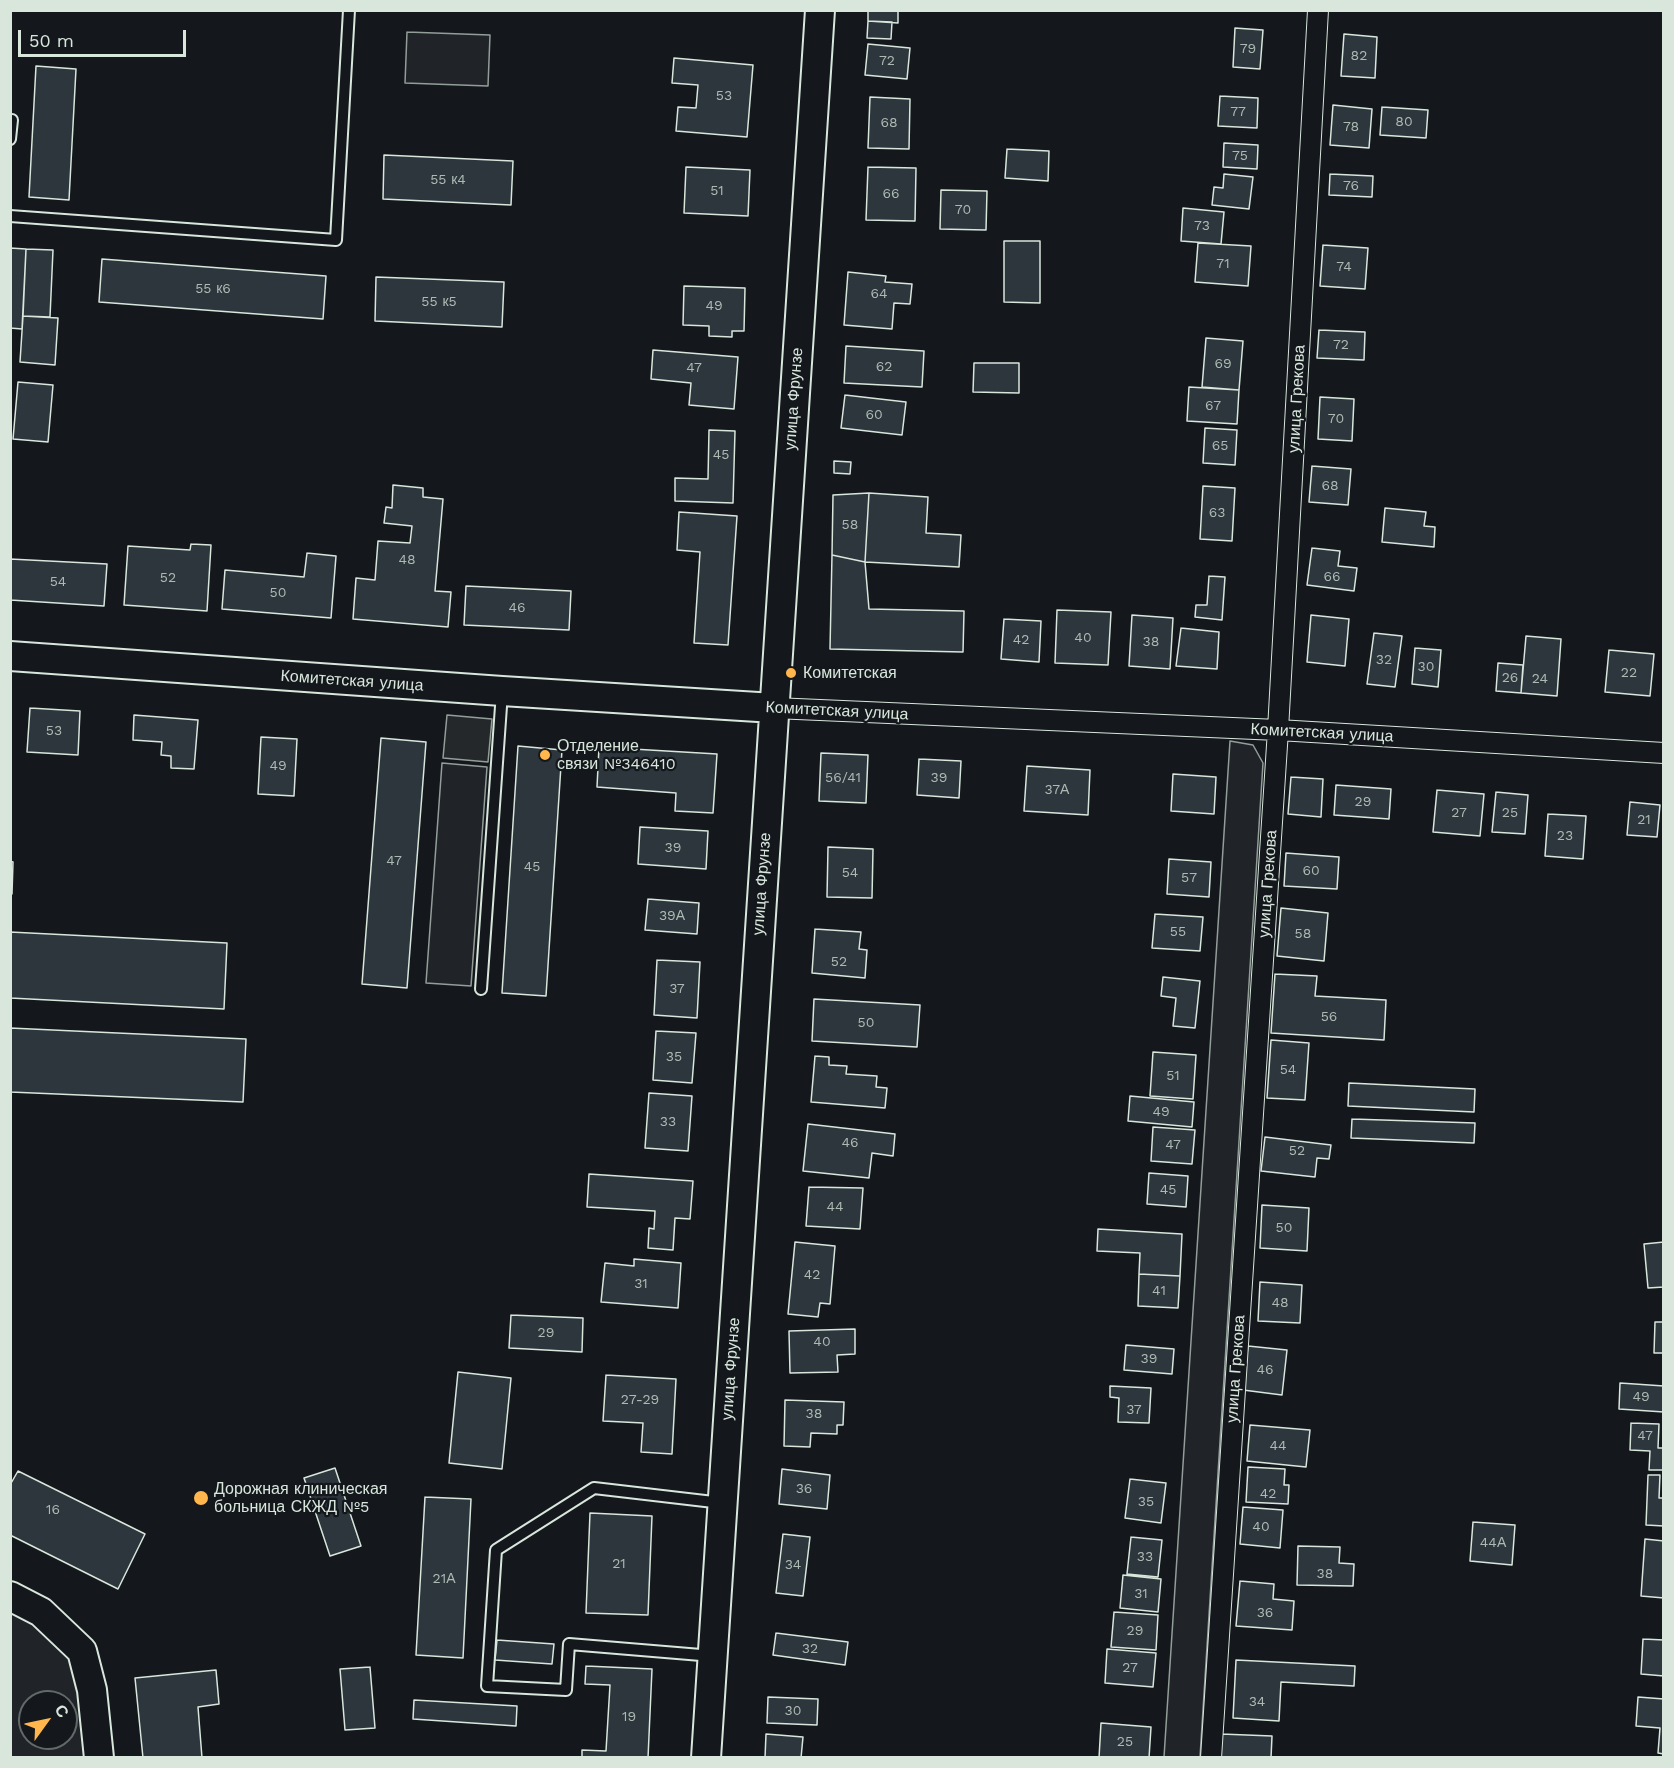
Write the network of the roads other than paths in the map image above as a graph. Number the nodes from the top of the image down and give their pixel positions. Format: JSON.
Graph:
{"nodes":[{"id":1,"x":349,"y":10,"type":"edge"},
{"id":2,"x":820,"y":10,"type":"edge"},
{"id":3,"x":1318,"y":10,"type":"edge"},
{"id":4,"x":10,"y":120,"type":"edge"},
{"id":5,"x":10,"y":139,"type":"edge"},
{"id":6,"x":10,"y":216,"type":"edge"},
{"id":7,"x":10,"y":656,"type":"edge"},
{"id":8,"x":502,"y":692,"type":"junction"},
{"id":9,"x":774,"y":708,"type":"junction"},
{"id":10,"x":1278,"y":730,"type":"junction"},
{"id":11,"x":1664,"y":753,"type":"edge"},
{"id":12,"x":480,"y":989,"type":"dead end"},
{"id":13,"x":723,"y":1503,"type":"junction"},
{"id":14,"x":10,"y":1596,"type":"edge"},
{"id":15,"x":713,"y":1656,"type":"junction"},
{"id":16,"x":99,"y":1758,"type":"edge"},
{"id":17,"x":706,"y":1758,"type":"edge"},
{"id":18,"x":1211,"y":1758,"type":"edge"}],
"edges":[{"from":1,"to":6,"type":"lane"},
{"from":2,"to":9,"type":"street","name":"улица Фрунзе"},
{"from":3,"to":10,"type":"street","name":"улица Грекова"},
{"from":4,"to":5,"type":"lane"},
{"from":7,"to":8,"type":"street","name":"Комитетская улица"},
{"from":8,"to":9,"type":"street","name":"Комитетская улица"},
{"from":8,"to":12,"type":"lane"},
{"from":9,"to":10,"type":"street","name":"Комитетская улица"},
{"from":9,"to":13,"type":"street","name":"улица Фрунзе"},
{"from":10,"to":11,"type":"street","name":"Комитетская улица"},
{"from":10,"to":18,"type":"street","name":"улица Грекова"},
{"from":13,"to":15,"type":"street","name":"улица Фрунзе"},
{"from":13,"to":15,"type":"lane"},
{"from":14,"to":16,"type":"street"},
{"from":15,"to":17,"type":"street","name":"улица Фрунзе"}]}
